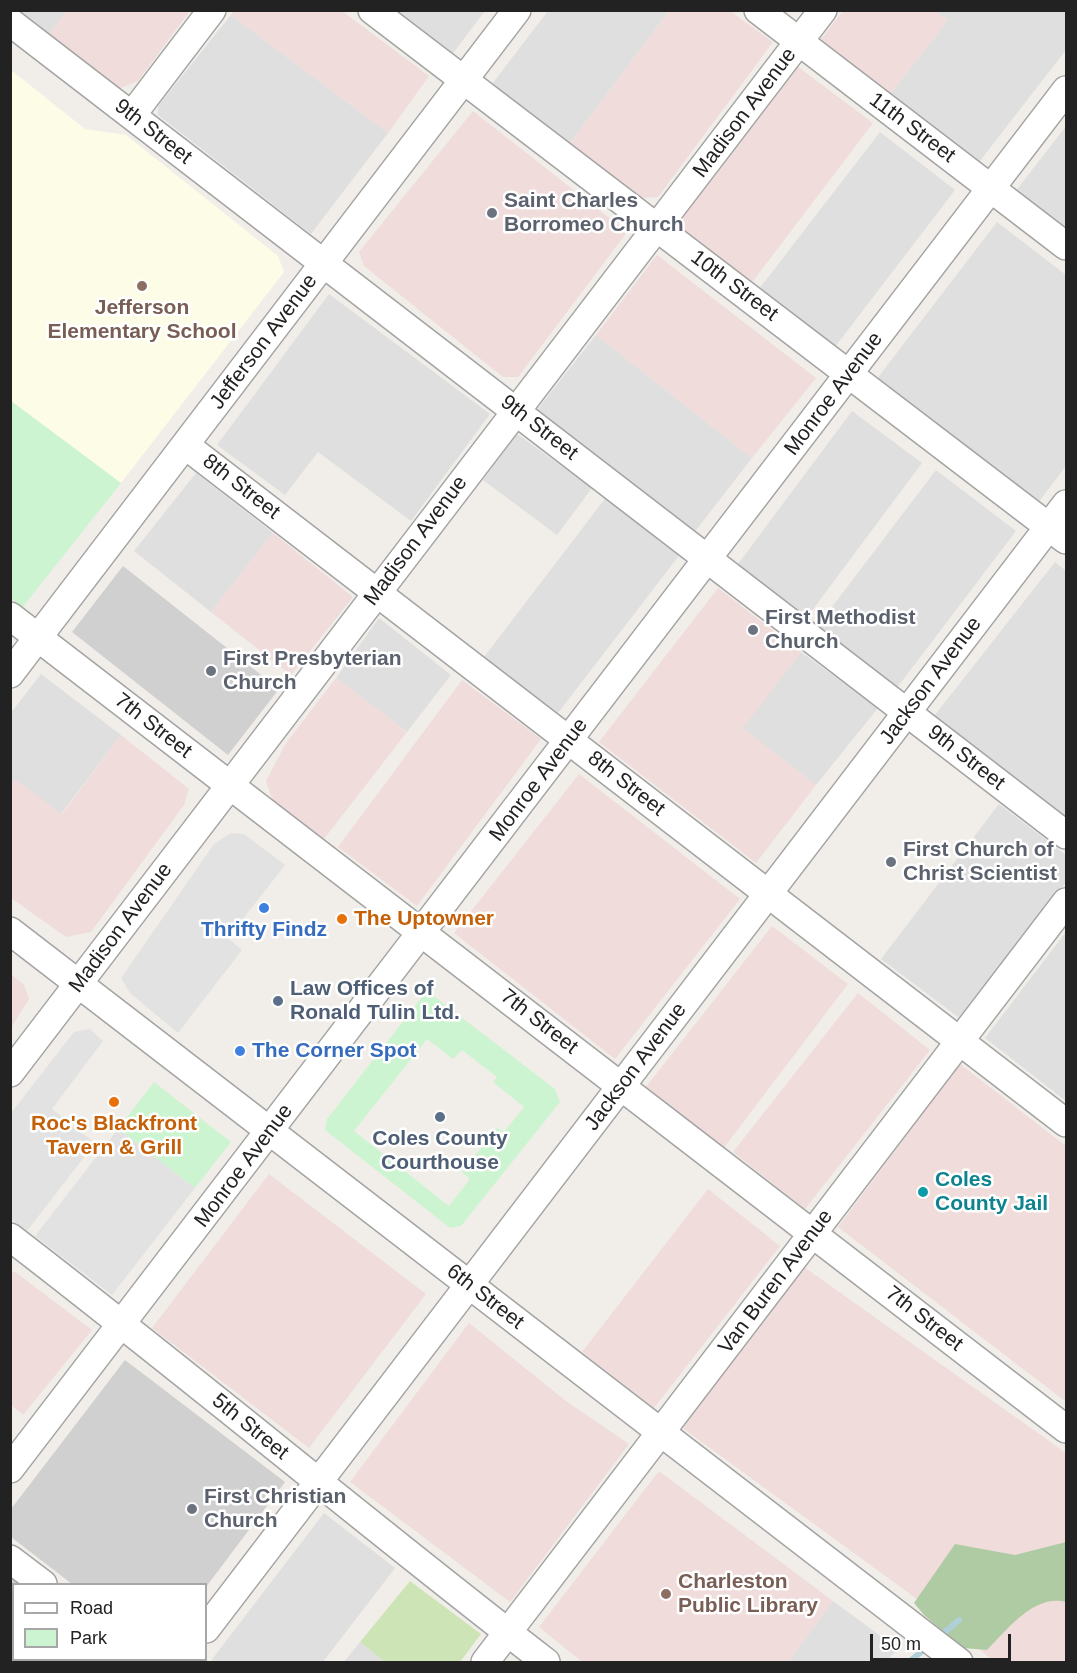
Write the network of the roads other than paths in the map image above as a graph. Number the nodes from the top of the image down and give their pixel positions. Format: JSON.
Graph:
{"nodes":[{"id":1,"x":212,"y":10,"type":"edge"},
{"id":2,"x":372,"y":10,"type":"edge"},
{"id":3,"x":517,"y":10,"type":"edge"},
{"id":4,"x":758,"y":10,"type":"edge"},
{"id":5,"x":823,"y":10,"type":"edge"},
{"id":6,"x":10,"y":22,"type":"edge"},
{"id":7,"x":799,"y":42,"type":"junction"},
{"id":8,"x":464,"y":80,"type":"junction"},
{"id":9,"x":1066,"y":90,"type":"edge"},
{"id":10,"x":132,"y":116,"type":"junction"},
{"id":11,"x":991,"y":189,"type":"junction"},
{"id":12,"x":657,"y":227,"type":"junction"},
{"id":13,"x":1066,"y":246,"type":"edge"},
{"id":14,"x":324,"y":263,"type":"junction"},
{"id":15,"x":849,"y":374,"type":"junction"},
{"id":16,"x":516,"y":411,"type":"junction"},
{"id":17,"x":185,"y":445,"type":"junction"},
{"id":18,"x":1066,"y":504,"type":"edge"},
{"id":19,"x":1058,"y":533,"type":"edge"},
{"id":20,"x":708,"y":559,"type":"junction"},
{"id":21,"x":378,"y":592,"type":"junction"},
{"id":22,"x":10,"y":616,"type":"edge"},
{"id":23,"x":38,"y":637,"type":"junction"},
{"id":24,"x":10,"y":674,"type":"edge"},
{"id":25,"x":907,"y":712,"type":"junction"},
{"id":26,"x":570,"y":740,"type":"junction"},
{"id":27,"x":230,"y":785,"type":"junction"},
{"id":28,"x":1066,"y":835,"type":"edge"},
{"id":29,"x":769,"y":894,"type":"junction"},
{"id":30,"x":1066,"y":902,"type":"edge"},
{"id":31,"x":10,"y":931,"type":"edge"},
{"id":32,"x":422,"y":933,"type":"junction"},
{"id":33,"x":78,"y":984,"type":"junction"},
{"id":34,"x":960,"y":1041,"type":"junction"},
{"id":35,"x":10,"y":1073,"type":"edge"},
{"id":36,"x":621,"y":1086,"type":"junction"},
{"id":37,"x":1066,"y":1123,"type":"edge"},
{"id":38,"x":270,"y":1132,"type":"junction"},
{"id":39,"x":813,"y":1234,"type":"junction"},
{"id":40,"x":10,"y":1237,"type":"edge"},
{"id":41,"x":469,"y":1285,"type":"junction"},
{"id":42,"x":123,"y":1324,"type":"junction"},
{"id":43,"x":1066,"y":1429,"type":"edge"},
{"id":44,"x":661,"y":1433,"type":"junction"},
{"id":45,"x":10,"y":1469,"type":"edge"},
{"id":46,"x":317,"y":1482,"type":"junction"},
{"id":47,"x":10,"y":1559,"type":"edge"},
{"id":48,"x":42,"y":1583,"type":"edge"},
{"id":49,"x":207,"y":1628,"type":"edge"},
{"id":50,"x":508,"y":1633,"type":"junction"},
{"id":51,"x":956,"y":1660,"type":"edge"},
{"id":52,"x":486,"y":1662,"type":"edge"},
{"id":53,"x":546,"y":1662,"type":"edge"}],
"edges":[{"from":1,"to":10,"type":"street"},
{"from":2,"to":8,"type":"street","name":"10th Street"},
{"from":3,"to":8,"type":"street","name":"Jefferson Avenue"},
{"from":4,"to":7,"type":"street","name":"11th Street"},
{"from":5,"to":7,"type":"street","name":"Madison Avenue"},
{"from":6,"to":10,"type":"street","name":"9th Street"},
{"from":7,"to":11,"type":"street","name":"11th Street"},
{"from":7,"to":12,"type":"street","name":"Madison Avenue"},
{"from":8,"to":12,"type":"street","name":"10th Street"},
{"from":8,"to":14,"type":"street","name":"Jefferson Avenue"},
{"from":9,"to":11,"type":"street","name":"Monroe Avenue"},
{"from":10,"to":14,"type":"street","name":"9th Street"},
{"from":11,"to":13,"type":"street","name":"11th Street"},
{"from":11,"to":15,"type":"street","name":"Monroe Avenue"},
{"from":12,"to":15,"type":"street","name":"10th Street"},
{"from":12,"to":16,"type":"street","name":"Madison Avenue"},
{"from":14,"to":16,"type":"street","name":"9th Street"},
{"from":14,"to":17,"type":"street","name":"Jefferson Avenue"},
{"from":15,"to":19,"type":"street","name":"10th Street"},
{"from":15,"to":20,"type":"street","name":"Monroe Avenue"},
{"from":16,"to":20,"type":"street","name":"9th Street"},
{"from":16,"to":21,"type":"street","name":"Madison Avenue"},
{"from":17,"to":21,"type":"street","name":"8th Street"},
{"from":17,"to":23,"type":"street","name":"Jefferson Avenue"},
{"from":18,"to":19,"type":"street","name":"Jackson Avenue"},
{"from":19,"to":25,"type":"street","name":"Jackson Avenue"},
{"from":20,"to":25,"type":"street","name":"9th Street"},
{"from":20,"to":26,"type":"street","name":"Monroe Avenue"},
{"from":21,"to":26,"type":"street","name":"8th Street"},
{"from":21,"to":27,"type":"street","name":"Madison Avenue"},
{"from":22,"to":23,"type":"street","name":"7th Street"},
{"from":23,"to":24,"type":"street","name":"Jefferson Avenue"},
{"from":23,"to":27,"type":"street","name":"7th Street"},
{"from":25,"to":28,"type":"street","name":"9th Street"},
{"from":25,"to":29,"type":"street","name":"Jackson Avenue"},
{"from":26,"to":29,"type":"street","name":"8th Street"},
{"from":26,"to":32,"type":"street","name":"Monroe Avenue"},
{"from":27,"to":32,"type":"street","name":"7th Street"},
{"from":27,"to":33,"type":"street","name":"Madison Avenue"},
{"from":29,"to":34,"type":"street","name":"8th Street"},
{"from":29,"to":36,"type":"street","name":"Jackson Avenue"},
{"from":30,"to":34,"type":"street","name":"Van Buren Avenue"},
{"from":31,"to":33,"type":"street","name":"6th Street"},
{"from":32,"to":36,"type":"street","name":"7th Street"},
{"from":32,"to":38,"type":"street","name":"Monroe Avenue"},
{"from":33,"to":35,"type":"street","name":"Madison Avenue"},
{"from":33,"to":38,"type":"street","name":"6th Street"},
{"from":34,"to":37,"type":"street","name":"8th Street"},
{"from":34,"to":39,"type":"street","name":"Van Buren Avenue"},
{"from":36,"to":39,"type":"street","name":"7th Street"},
{"from":36,"to":41,"type":"street","name":"Jackson Avenue"},
{"from":38,"to":41,"type":"street","name":"6th Street"},
{"from":38,"to":42,"type":"street","name":"Monroe Avenue"},
{"from":39,"to":43,"type":"street","name":"7th Street"},
{"from":39,"to":44,"type":"street","name":"Van Buren Avenue"},
{"from":40,"to":42,"type":"street","name":"5th Street"},
{"from":41,"to":44,"type":"street","name":"6th Street"},
{"from":41,"to":46,"type":"street","name":"Jackson Avenue"},
{"from":42,"to":45,"type":"street","name":"Monroe Avenue"},
{"from":42,"to":46,"type":"street","name":"5th Street"},
{"from":44,"to":50,"type":"street","name":"Van Buren Avenue"},
{"from":44,"to":51,"type":"street","name":"6th Street"},
{"from":46,"to":49,"type":"street","name":"Jackson Avenue"},
{"from":46,"to":50,"type":"street","name":"5th Street"},
{"from":47,"to":48,"type":"street"},
{"from":50,"to":52,"type":"street","name":"Van Buren Avenue"},
{"from":50,"to":53,"type":"street","name":"5th Street"}]}
